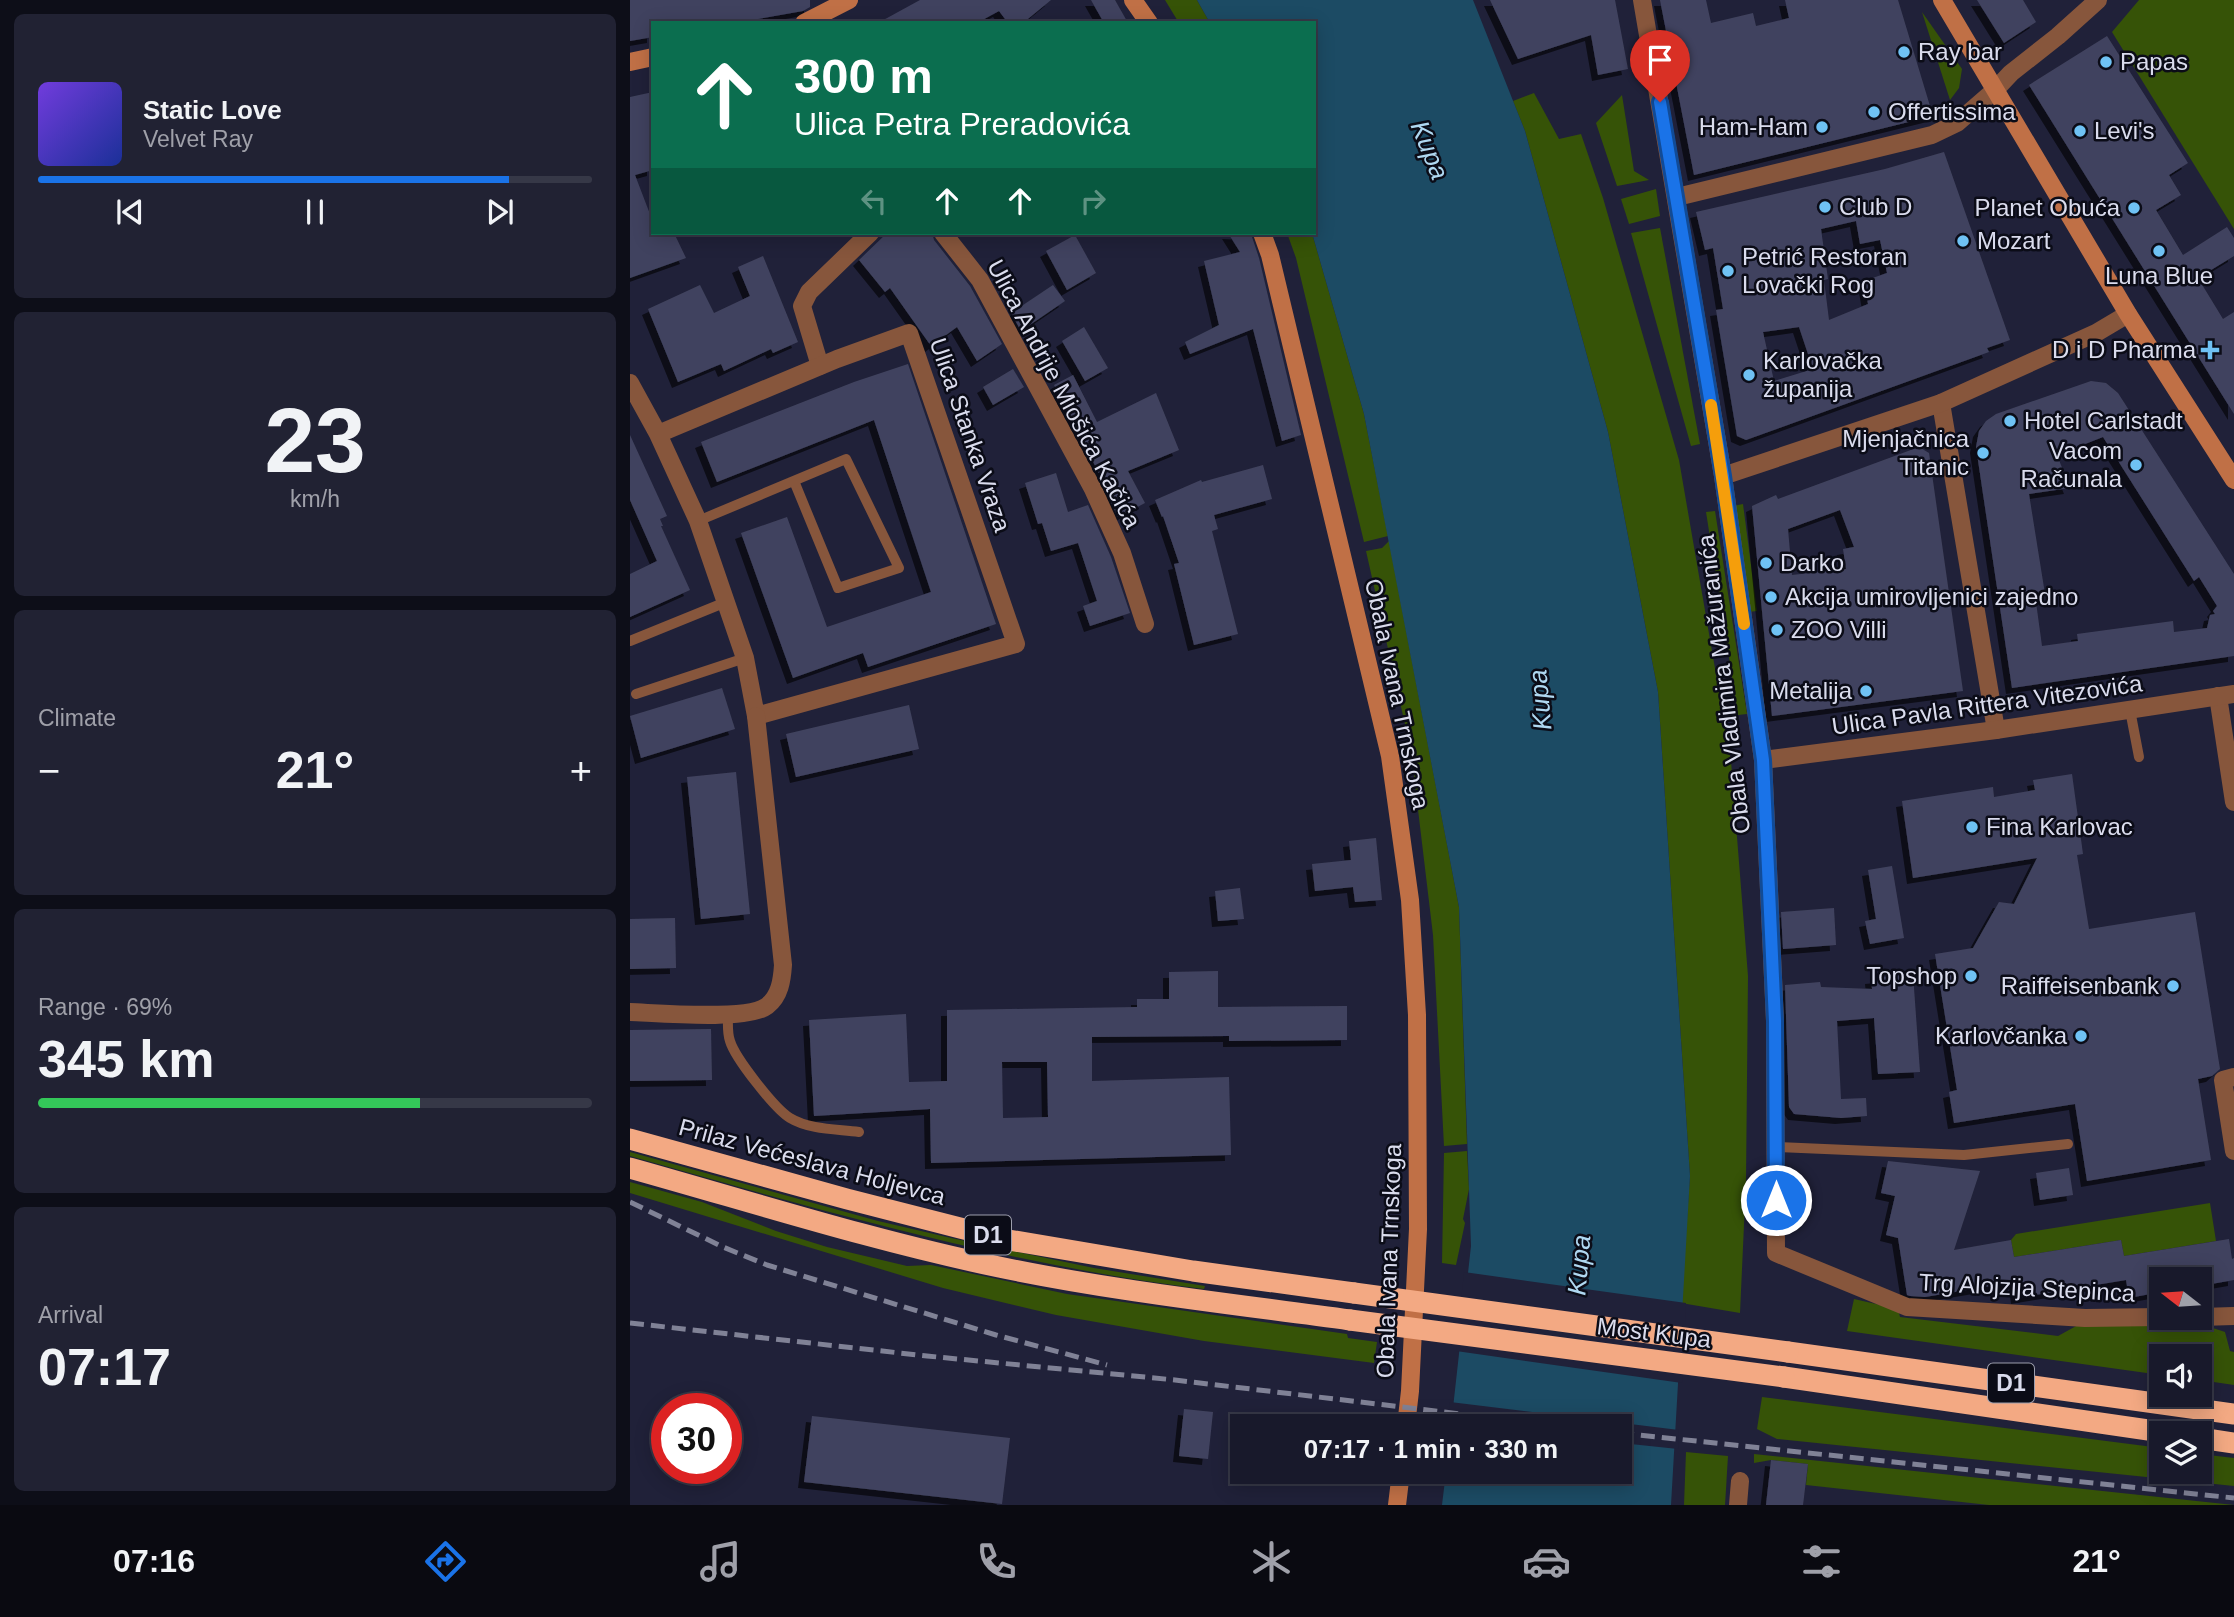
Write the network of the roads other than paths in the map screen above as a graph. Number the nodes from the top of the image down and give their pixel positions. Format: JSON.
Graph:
{"nodes":[{"id":1,"x":849,"y":0,"type":"edge"},
{"id":2,"x":1133,"y":0,"type":"edge"},
{"id":3,"x":1642,"y":0,"type":"edge"},
{"id":4,"x":1942,"y":0,"type":"edge"},
{"id":5,"x":2098,"y":0,"type":"edge"},
{"id":6,"x":808,"y":21,"type":"edge"},
{"id":7,"x":1148,"y":21,"type":"edge"},
{"id":8,"x":651,"y":57,"type":"edge"},
{"id":9,"x":630,"y":62,"type":"edge"},
{"id":10,"x":1995,"y":90,"type":"junction"},
{"id":11,"x":1677,"y":197,"type":"junction"},
{"id":12,"x":868,"y":235,"type":"edge"},
{"id":13,"x":945,"y":235,"type":"edge"},
{"id":14,"x":1263,"y":235,"type":"edge"},
{"id":15,"x":2128,"y":314,"type":"junction"},
{"id":16,"x":820,"y":366,"type":"junction"},
{"id":17,"x":630,"y":383,"type":"edge"},
{"id":18,"x":1941,"y":403,"type":"junction"},
{"id":19,"x":658,"y":434,"type":"junction"},
{"id":20,"x":1723,"y":476,"type":"junction"},
{"id":21,"x":2234,"y":480,"type":"edge"},
{"id":22,"x":794,"y":481,"type":"junction"},
{"id":23,"x":698,"y":521,"type":"junction"},
{"id":24,"x":726,"y":601,"type":"junction"},
{"id":25,"x":1145,"y":624,"type":"dead end"},
{"id":26,"x":630,"y":641,"type":"edge"},
{"id":27,"x":745,"y":658,"type":"junction"},
{"id":28,"x":636,"y":694,"type":"dead end"},
{"id":29,"x":2226,"y":695,"type":"edge"},
{"id":30,"x":2130,"y":710,"type":"junction"},
{"id":31,"x":757,"y":716,"type":"junction"},
{"id":32,"x":1996,"y":730,"type":"junction"},
{"id":33,"x":2139,"y":757,"type":"dead end"},
{"id":34,"x":1763,"y":760,"type":"junction"},
{"id":35,"x":2234,"y":802,"type":"edge"},
{"id":36,"x":630,"y":1012,"type":"edge"},
{"id":37,"x":728,"y":1014,"type":"junction"},
{"id":38,"x":2234,"y":1077,"type":"edge"},
{"id":39,"x":859,"y":1132,"type":"dead end"},
{"id":40,"x":630,"y":1139,"type":"edge"},
{"id":41,"x":2068,"y":1144,"type":"dead end"},
{"id":42,"x":1777,"y":1147,"type":"junction"},
{"id":43,"x":2234,"y":1151,"type":"edge"},
{"id":44,"x":630,"y":1168,"type":"edge"},
{"id":45,"x":1776,"y":1253,"type":"joint"},
{"id":46,"x":1354,"y":1293,"type":"joint"},
{"id":47,"x":2234,"y":1316,"type":"edge"},
{"id":48,"x":2149,"y":1317,"type":"edge"},
{"id":49,"x":2212,"y":1317,"type":"edge"},
{"id":50,"x":1407,"y":1414,"type":"edge"},
{"id":51,"x":2234,"y":1414,"type":"edge"},
{"id":52,"x":2149,"y":1430,"type":"edge"},
{"id":53,"x":2212,"y":1440,"type":"edge"},
{"id":54,"x":2234,"y":1443,"type":"edge"},
{"id":55,"x":1740,"y":1481,"type":"dead end"},
{"id":56,"x":1400,"y":1484,"type":"edge"},
{"id":57,"x":1397,"y":1505,"type":"edge"},
{"id":58,"x":1738,"y":1505,"type":"edge"}],
"edges":[{"from":1,"to":6,"type":"street"},
{"from":2,"to":7,"type":"street"},
{"from":3,"to":11,"type":"street","name":"Obala Vladimira Mažuranića"},
{"from":4,"to":10,"type":"street"},
{"from":5,"to":10,"type":"street"},
{"from":8,"to":9,"type":"street"},
{"from":10,"to":11,"type":"street"},
{"from":10,"to":15,"type":"street"},
{"from":11,"to":20,"type":"street","name":"Obala Vladimira Mažuranića"},
{"from":12,"to":16,"type":"street"},
{"from":13,"to":25,"type":"street","name":"Ulica Andrije Miošića Kačića"},
{"from":14,"to":50,"type":"street","name":"Obala Ivana Trnskoga"},
{"from":15,"to":18,"type":"street"},
{"from":15,"to":21,"type":"street"},
{"from":16,"to":19,"type":"street","name":"Ulica Stanka Vraza"},
{"from":16,"to":31,"type":"street","name":"Ulica Stanka Vraza"},
{"from":17,"to":19,"type":"street"},
{"from":18,"to":20,"type":"street"},
{"from":18,"to":32,"type":"street"},
{"from":19,"to":23,"type":"street"},
{"from":20,"to":34,"type":"street","name":"Obala Vladimira Mažuranića"},
{"from":22,"to":22,"type":"lane"},
{"from":22,"to":23,"type":"lane"},
{"from":23,"to":24,"type":"street"},
{"from":24,"to":26,"type":"lane"},
{"from":24,"to":27,"type":"street"},
{"from":27,"to":28,"type":"lane"},
{"from":27,"to":31,"type":"street"},
{"from":29,"to":30,"type":"street","name":"Ulica Pavla Rittera Vitezovića"},
{"from":29,"to":35,"type":"street"},
{"from":30,"to":32,"type":"street","name":"Ulica Pavla Rittera Vitezovića"},
{"from":30,"to":33,"type":"lane"},
{"from":31,"to":37,"type":"street"},
{"from":32,"to":34,"type":"street","name":"Ulica Pavla Rittera Vitezovića"},
{"from":34,"to":42,"type":"street","name":"Obala Vladimira Mažuranića"},
{"from":36,"to":37,"type":"street"},
{"from":37,"to":39,"type":"lane"},
{"from":38,"to":43,"type":"street"},
{"from":40,"to":46,"type":"highway","name":"Prilaz Većeslava Holjevca","number":"D1"},
{"from":41,"to":42,"type":"lane"},
{"from":42,"to":45,"type":"street","name":"Obala Vladimira Mažuranića"},
{"from":44,"to":52,"type":"highway","name":"Most Kupa","number":"D1","bridge":true},
{"from":45,"to":48,"type":"street","name":"Trg Alojzija Stepinca"},
{"from":46,"to":51,"type":"highway","name":"Most Kupa","number":"D1","bridge":true},
{"from":47,"to":49,"type":"street"},
{"from":53,"to":54,"type":"highway"},
{"from":55,"to":58,"type":"street"},
{"from":56,"to":57,"type":"street"}]}
